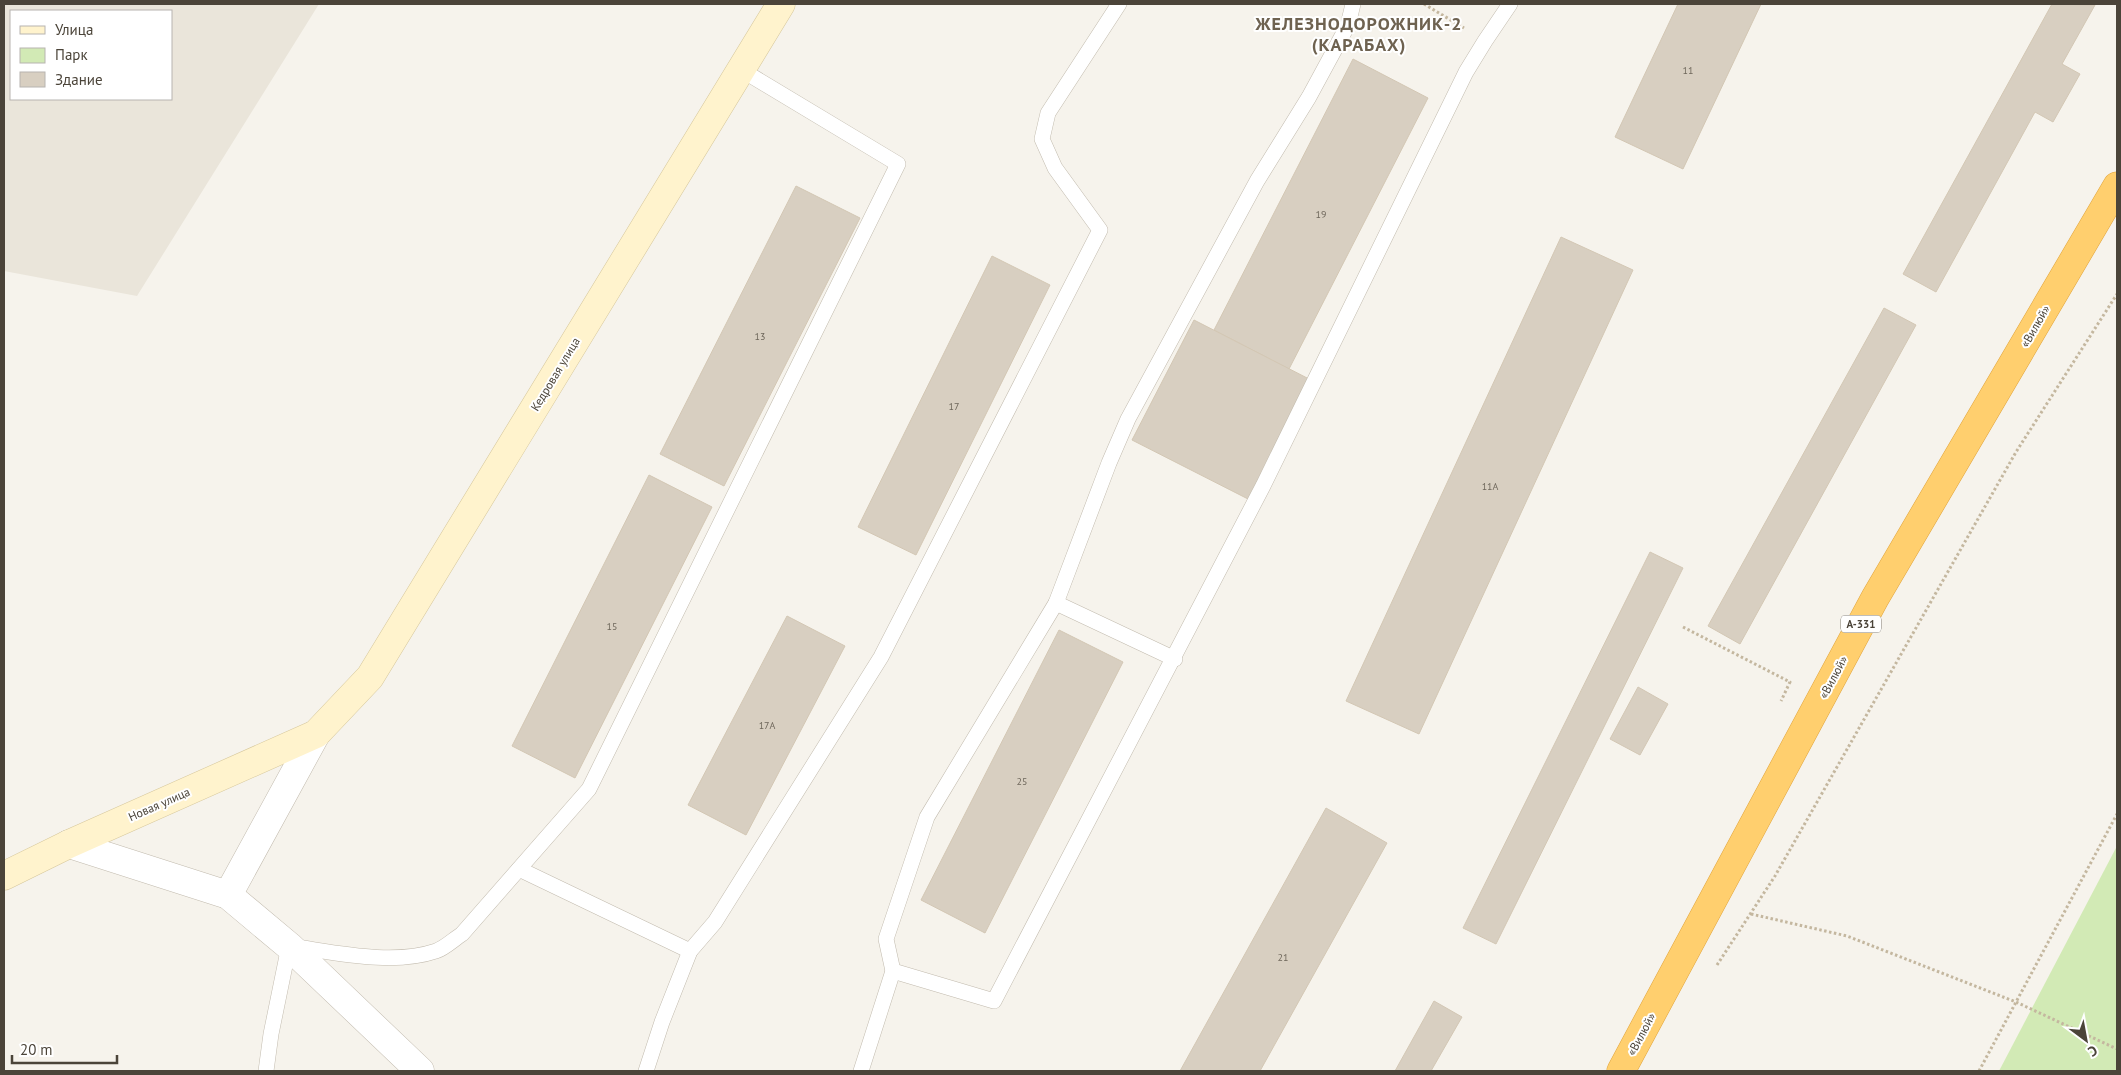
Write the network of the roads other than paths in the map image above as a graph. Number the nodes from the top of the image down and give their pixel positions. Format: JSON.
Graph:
{"nodes":[{"id":1,"x":781,"y":4,"type":"edge"},
{"id":2,"x":1119,"y":4,"type":"edge"},
{"id":3,"x":1353,"y":4,"type":"edge"},
{"id":4,"x":1510,"y":4,"type":"edge"},
{"id":5,"x":740,"y":69,"type":"junction"},
{"id":6,"x":2117,"y":186,"type":"edge"},
{"id":7,"x":1056,"y":603,"type":"junction"},
{"id":8,"x":1174,"y":658,"type":"junction"},
{"id":9,"x":316,"y":734,"type":"junction"},
{"id":10,"x":69,"y":844,"type":"junction"},
{"id":11,"x":519,"y":869,"type":"junction"},
{"id":12,"x":4,"y":876,"type":"edge"},
{"id":13,"x":228,"y":895,"type":"junction"},
{"id":14,"x":289,"y":946,"type":"junction"},
{"id":15,"x":690,"y":951,"type":"junction"},
{"id":16,"x":893,"y":971,"type":"junction"},
{"id":17,"x":266,"y":1071,"type":"edge"},
{"id":18,"x":420,"y":1071,"type":"edge"},
{"id":19,"x":646,"y":1071,"type":"edge"},
{"id":20,"x":862,"y":1071,"type":"edge"},
{"id":21,"x":1621,"y":1071,"type":"edge"}],
"edges":[{"from":1,"to":5,"type":"street","name":"Кедровая улица"},
{"from":2,"to":15,"type":"lane"},
{"from":3,"to":7,"type":"lane"},
{"from":4,"to":8,"type":"lane"},
{"from":5,"to":9,"type":"street","name":"Кедровая улица"},
{"from":5,"to":11,"type":"lane"},
{"from":6,"to":21,"type":"highway","name":"«Вилюй»","number":"А-331"},
{"from":7,"to":8,"type":"lane"},
{"from":7,"to":16,"type":"lane"},
{"from":8,"to":16,"type":"lane"},
{"from":9,"to":10,"type":"street","name":"Новая улица"},
{"from":9,"to":13,"type":"street"},
{"from":10,"to":12,"type":"street","name":"Новая улица"},
{"from":10,"to":13,"type":"street"},
{"from":11,"to":14,"type":"lane"},
{"from":11,"to":15,"type":"lane"},
{"from":13,"to":14,"type":"street"},
{"from":14,"to":17,"type":"lane"},
{"from":14,"to":18,"type":"street"},
{"from":15,"to":19,"type":"lane"},
{"from":16,"to":20,"type":"lane"}]}
